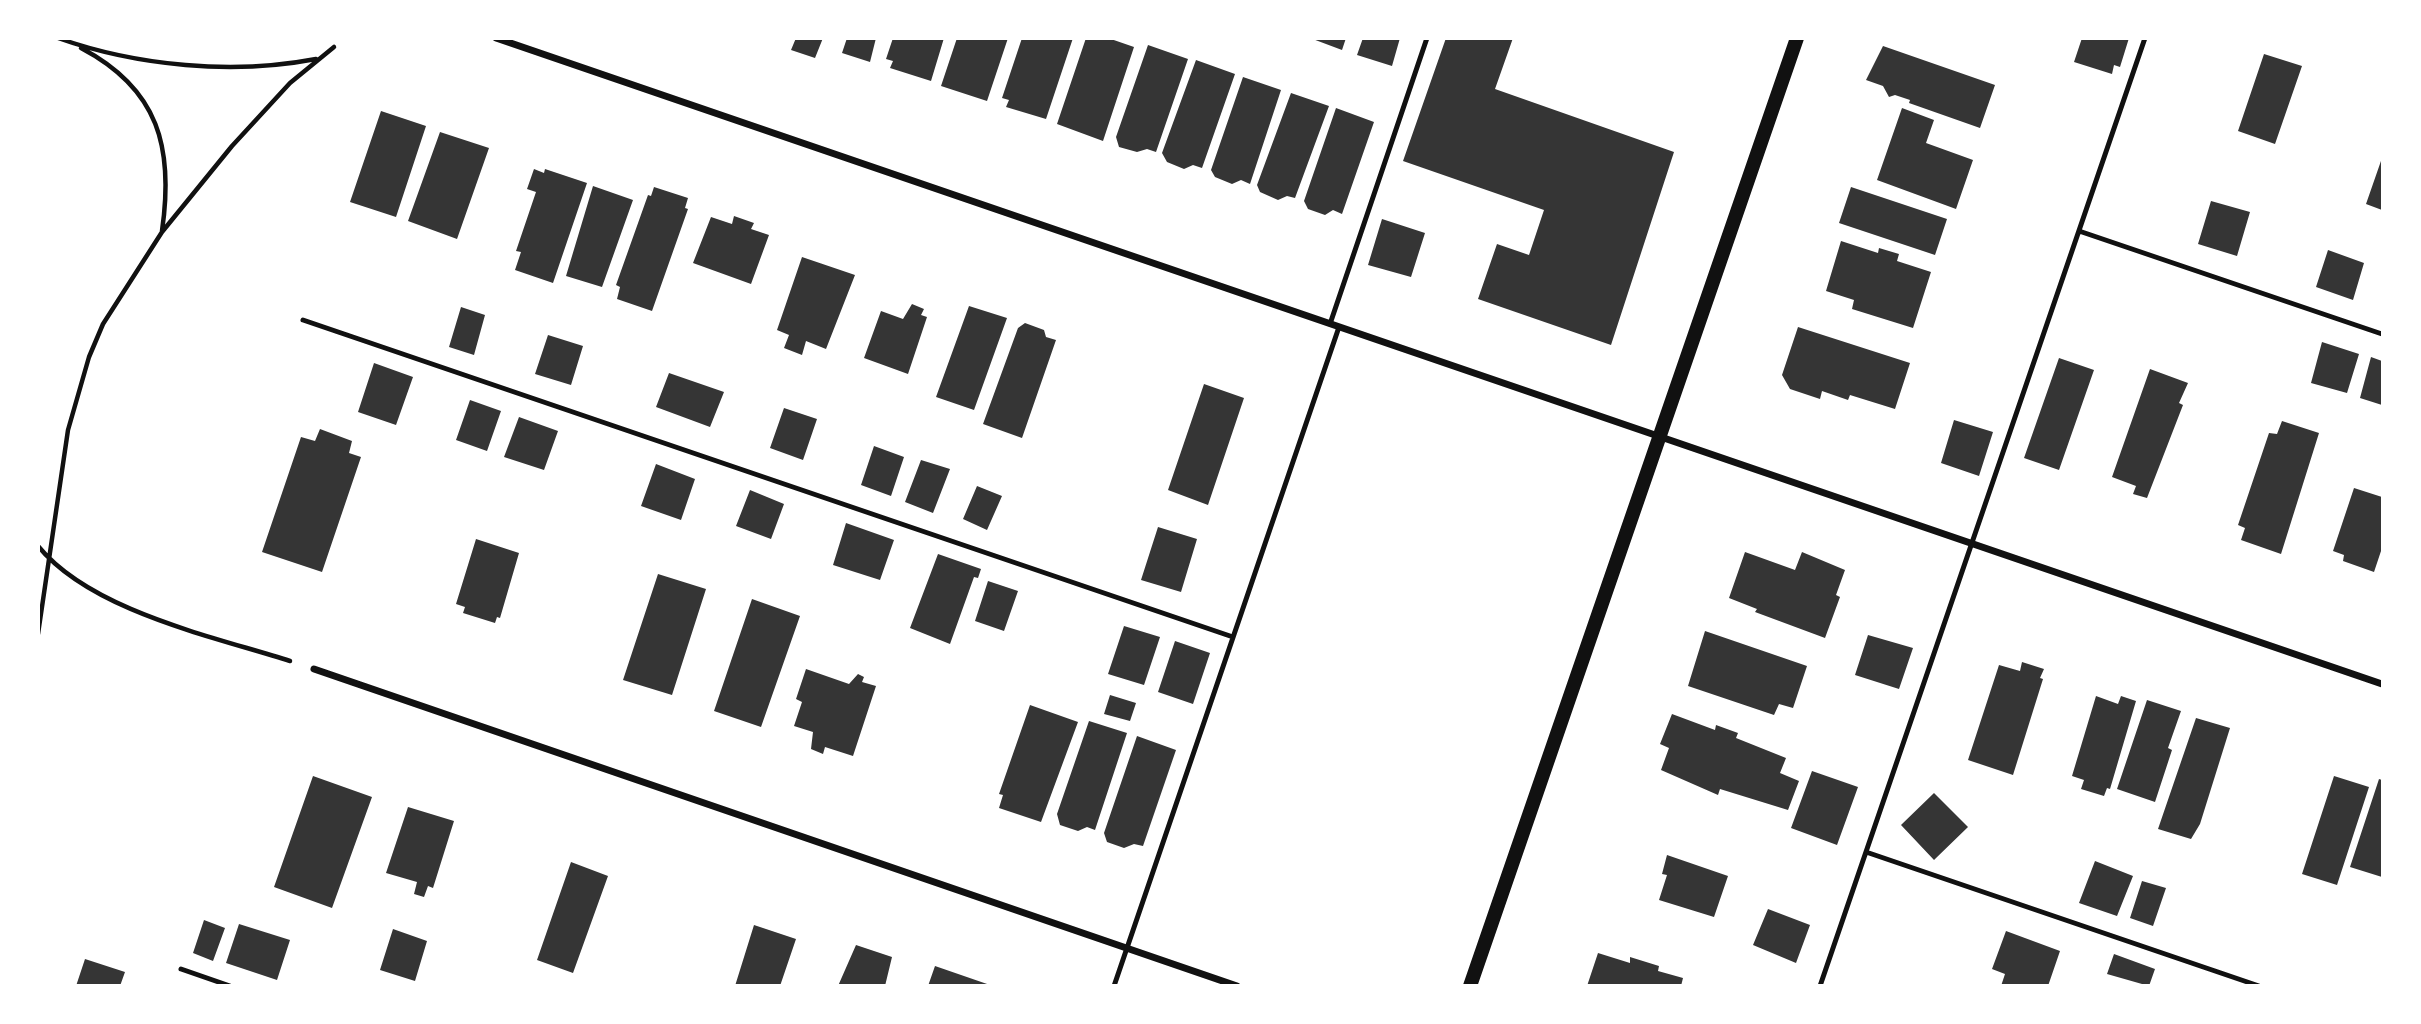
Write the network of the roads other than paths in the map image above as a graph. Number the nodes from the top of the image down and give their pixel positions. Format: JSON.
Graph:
{"nodes":[{"id":1,"x":496,"y":38,"type":"edge"},
{"id":2,"x":1427,"y":38,"type":"edge"},
{"id":3,"x":1797,"y":38,"type":"edge"},
{"id":4,"x":2145,"y":38,"type":"edge"},
{"id":5,"x":2079,"y":231,"type":"junction"},
{"id":6,"x":303,"y":320,"type":"dead end"},
{"id":7,"x":1330,"y":324,"type":"junction"},
{"id":8,"x":1339,"y":327,"type":"junction"},
{"id":9,"x":2382,"y":334,"type":"edge"},
{"id":10,"x":1660,"y":437,"type":"junction"},
{"id":11,"x":1972,"y":545,"type":"junction"},
{"id":12,"x":1233,"y":637,"type":"junction"},
{"id":13,"x":314,"y":669,"type":"road end"},
{"id":14,"x":2382,"y":684,"type":"edge"},
{"id":15,"x":1866,"y":852,"type":"junction"},
{"id":16,"x":1127,"y":948,"type":"junction"},
{"id":17,"x":181,"y":969,"type":"dead end"},
{"id":18,"x":230,"y":985,"type":"edge"},
{"id":19,"x":1114,"y":985,"type":"edge"},
{"id":20,"x":1237,"y":985,"type":"edge"},
{"id":21,"x":1470,"y":985,"type":"edge"},
{"id":22,"x":1820,"y":985,"type":"edge"},
{"id":23,"x":2259,"y":985,"type":"edge"}],
"edges":[{"from":1,"to":7,"type":"street"},
{"from":2,"to":7,"type":"lane"},
{"from":3,"to":10,"type":"main road"},
{"from":4,"to":5,"type":"lane"},
{"from":5,"to":9,"type":"lane"},
{"from":5,"to":11,"type":"lane"},
{"from":6,"to":12,"type":"lane"},
{"from":7,"to":8,"type":"street"},
{"from":8,"to":10,"type":"street"},
{"from":8,"to":12,"type":"lane"},
{"from":10,"to":11,"type":"street"},
{"from":10,"to":21,"type":"main road"},
{"from":11,"to":14,"type":"street"},
{"from":11,"to":15,"type":"lane"},
{"from":12,"to":16,"type":"lane"},
{"from":13,"to":16,"type":"street"},
{"from":15,"to":22,"type":"lane"},
{"from":15,"to":23,"type":"lane"},
{"from":16,"to":19,"type":"lane"},
{"from":16,"to":20,"type":"street"},
{"from":17,"to":18,"type":"lane"}]}
